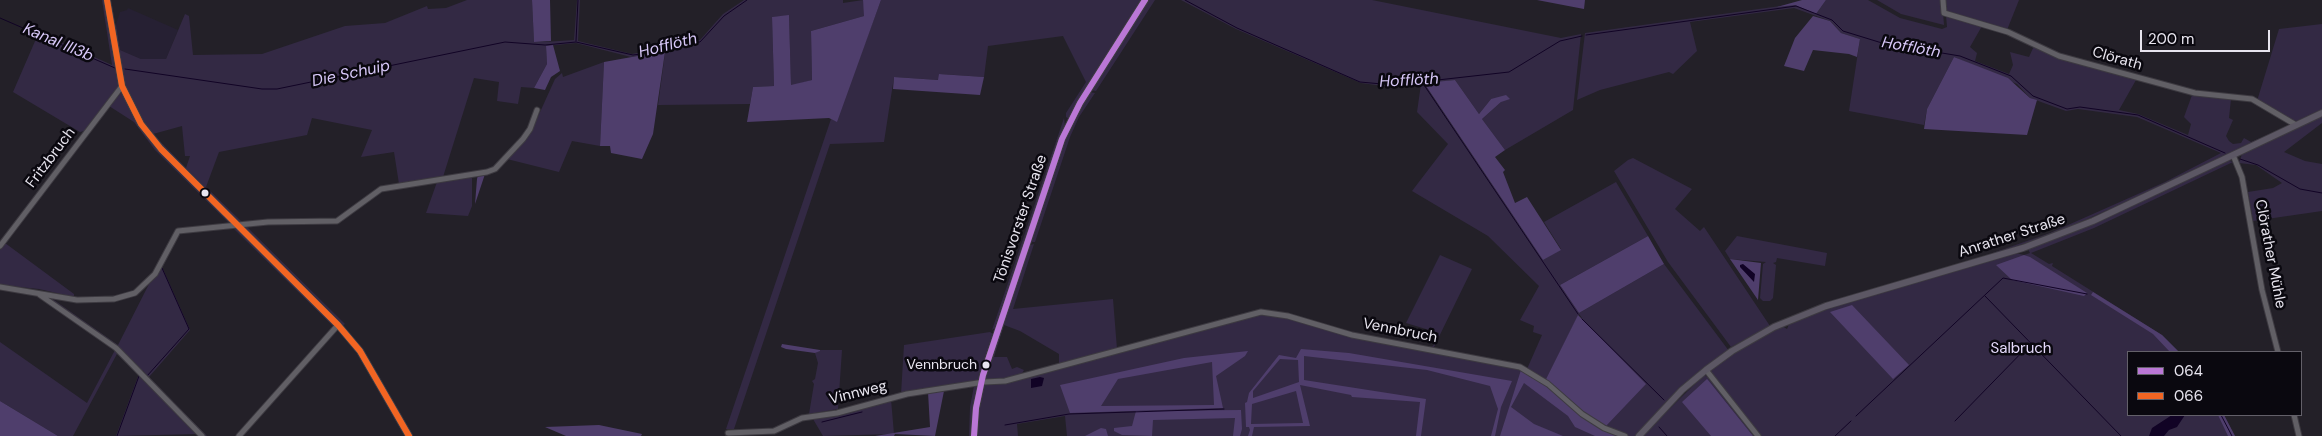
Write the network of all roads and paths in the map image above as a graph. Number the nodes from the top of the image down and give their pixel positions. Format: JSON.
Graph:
{"nodes":[{"id":1,"x":107,"y":0,"type":"edge"},
{"id":2,"x":1146,"y":0,"type":"edge"},
{"id":3,"x":1943,"y":0,"type":"edge"},
{"id":4,"x":122,"y":86,"type":"junction"},
{"id":5,"x":538,"y":110,"type":"dead end"},
{"id":6,"x":2322,"y":113,"type":"edge"},
{"id":7,"x":2296,"y":125,"type":"junction"},
{"id":8,"x":2234,"y":158,"type":"junction"},
{"id":9,"x":237,"y":225,"type":"junction"},
{"id":10,"x":0,"y":246,"type":"edge"},
{"id":11,"x":0,"y":287,"type":"edge"},
{"id":12,"x":38,"y":293,"type":"junction"},
{"id":13,"x":338,"y":325,"type":"junction"},
{"id":14,"x":2278,"y":351,"type":"edge"},
{"id":15,"x":1706,"y":370,"type":"junction"},
{"id":16,"x":980,"y":383,"type":"junction"},
{"id":17,"x":2294,"y":416,"type":"edge"},
{"id":18,"x":728,"y":433,"type":"dead end"},
{"id":19,"x":774,"y":434,"type":"edge"},
{"id":20,"x":202,"y":436,"type":"edge"},
{"id":21,"x":239,"y":436,"type":"edge"},
{"id":22,"x":409,"y":436,"type":"edge"},
{"id":23,"x":974,"y":436,"type":"edge"},
{"id":24,"x":1625,"y":436,"type":"edge"},
{"id":25,"x":1640,"y":436,"type":"edge"},
{"id":26,"x":1758,"y":436,"type":"edge"},
{"id":27,"x":2299,"y":436,"type":"edge"}],
"edges":[{"from":1,"to":4,"type":"main road"},
{"from":2,"to":16,"type":"main road","name":"Tönisvorster Straße"},
{"from":3,"to":7,"type":"street","name":"Clörath"},
{"from":4,"to":9,"type":"main road"},
{"from":4,"to":10,"type":"street","name":"Fritzbruch"},
{"from":5,"to":9,"type":"street"},
{"from":6,"to":7,"type":"main road","name":"Anrather Straße"},
{"from":7,"to":8,"type":"main road","name":"Anrather Straße"},
{"from":8,"to":14,"type":"street","name":"Clörather Mühle"},
{"from":8,"to":15,"type":"main road","name":"Anrather Straße"},
{"from":9,"to":12,"type":"street"},
{"from":9,"to":13,"type":"main road"},
{"from":11,"to":12,"type":"street"},
{"from":12,"to":20,"type":"street"},
{"from":13,"to":21,"type":"street"},
{"from":13,"to":22,"type":"main road"},
{"from":15,"to":25,"type":"main road","name":"Anrather Straße"},
{"from":15,"to":26,"type":"street"},
{"from":16,"to":19,"type":"street","name":"Vinnweg"},
{"from":16,"to":23,"type":"main road","name":"Tönisvorster Straße"},
{"from":16,"to":24,"type":"street","name":"Vennbruch"},
{"from":17,"to":27,"type":"street"},
{"from":18,"to":19,"type":"street","name":"Vinnweg"}]}
